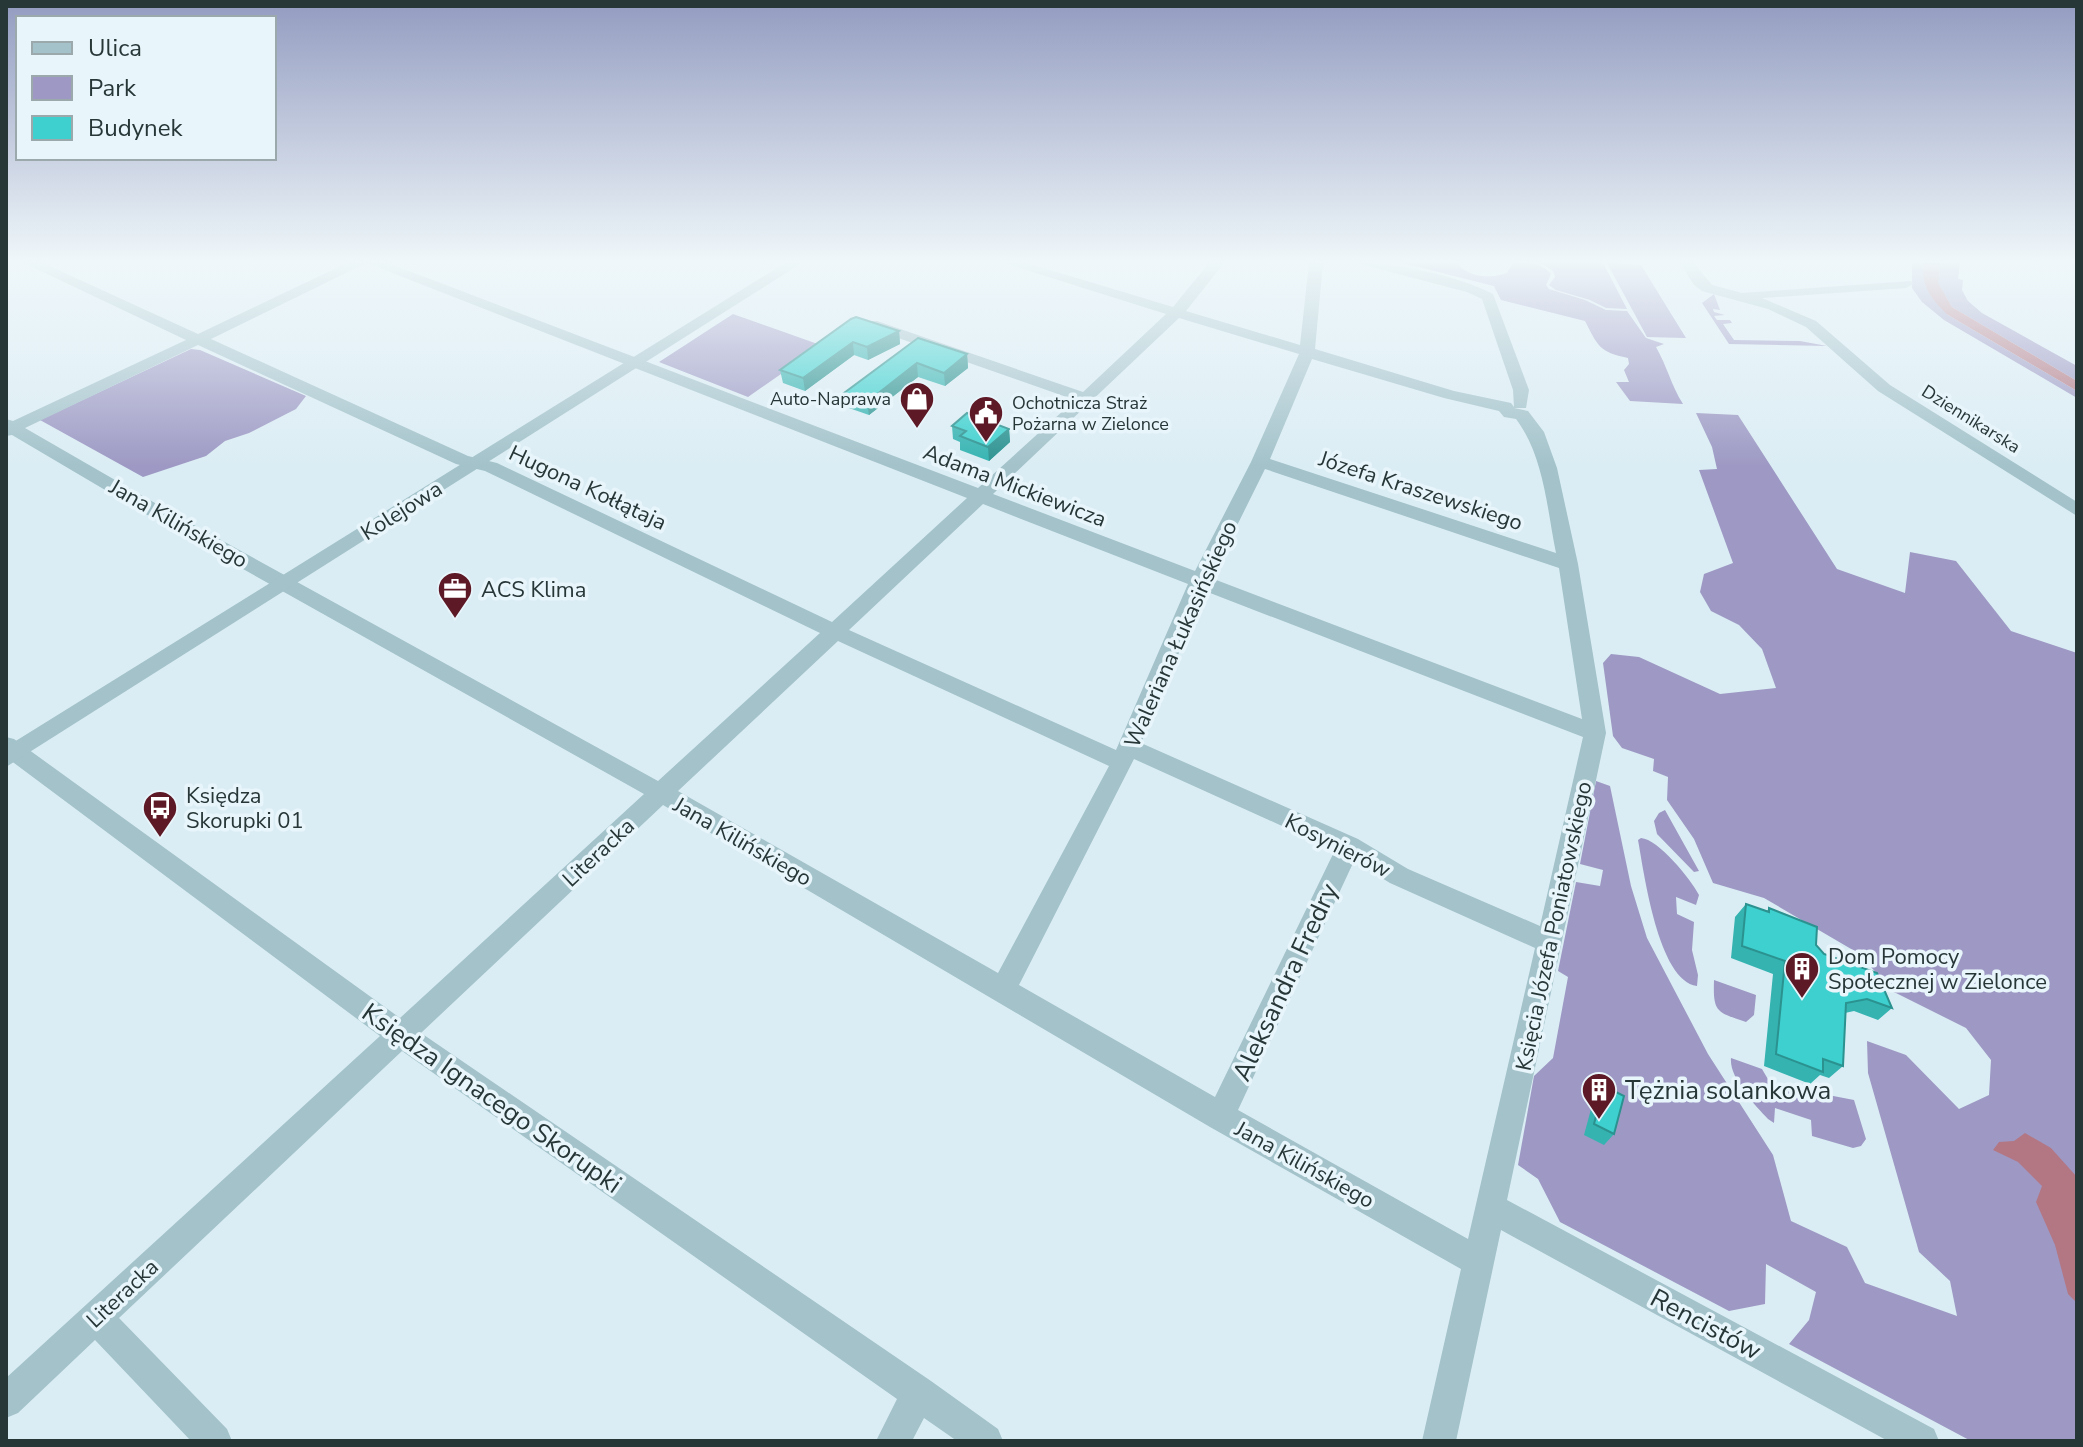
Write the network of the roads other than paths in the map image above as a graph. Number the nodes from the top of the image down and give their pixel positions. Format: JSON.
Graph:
{"nodes":[{"id":1,"x":177,"y":331,"type":"edge"},
{"id":2,"x":218,"y":331,"type":"edge"},
{"id":3,"x":550,"y":331,"type":"edge"},
{"id":4,"x":687,"y":331,"type":"edge"},
{"id":5,"x":893,"y":331,"type":"edge"},
{"id":6,"x":1157,"y":331,"type":"edge"},
{"id":7,"x":1233,"y":331,"type":"edge"},
{"id":8,"x":1309,"y":331,"type":"edge"},
{"id":9,"x":1500,"y":331,"type":"edge"},
{"id":10,"x":1818,"y":331,"type":"edge"},
{"id":11,"x":198,"y":340,"type":"junction"},
{"id":12,"x":1307,"y":353,"type":"junction"},
{"id":13,"x":635,"y":363,"type":"junction"},
{"id":14,"x":1086,"y":398,"type":"junction"},
{"id":15,"x":1515,"y":409,"type":"junction"},
{"id":16,"x":8,"y":428,"type":"edge"},
{"id":17,"x":1260,"y":462,"type":"junction"},
{"id":18,"x":476,"y":463,"type":"junction"},
{"id":19,"x":977,"y":496,"type":"junction"},
{"id":20,"x":2077,"y":510,"type":"edge"},
{"id":21,"x":1568,"y":564,"type":"junction"},
{"id":22,"x":1199,"y":582,"type":"junction"},
{"id":23,"x":284,"y":583,"type":"junction"},
{"id":24,"x":833,"y":630,"type":"junction"},
{"id":25,"x":1595,"y":733,"type":"junction"},
{"id":26,"x":9,"y":751,"type":"edge"},
{"id":27,"x":1125,"y":754,"type":"junction"},
{"id":28,"x":661,"y":793,"type":"junction"},
{"id":29,"x":1349,"y":846,"type":"junction"},
{"id":30,"x":1549,"y":942,"type":"junction"},
{"id":31,"x":1002,"y":991,"type":"junction"},
{"id":32,"x":401,"y":1034,"type":"junction"},
{"id":33,"x":1220,"y":1117,"type":"junction"},
{"id":34,"x":1491,"y":1208,"type":"junction"},
{"id":35,"x":1479,"y":1262,"type":"junction"},
{"id":36,"x":96,"y":1317,"type":"junction"},
{"id":37,"x":919,"y":1393,"type":"junction"},
{"id":38,"x":6,"y":1401,"type":"edge"},
{"id":39,"x":215,"y":1441,"type":"edge"},
{"id":40,"x":893,"y":1441,"type":"edge"},
{"id":41,"x":986,"y":1441,"type":"edge"},
{"id":42,"x":1439,"y":1441,"type":"edge"},
{"id":43,"x":1922,"y":1441,"type":"edge"}],
"edges":[{"from":1,"to":11,"type":"street","name":"Hugona Kołłątaja"},
{"from":2,"to":11,"type":"street"},
{"from":3,"to":13,"type":"street","name":"Adama Mickiewicza"},
{"from":4,"to":13,"type":"street","name":"Kolejowa"},
{"from":5,"to":14,"type":"street"},
{"from":6,"to":14,"type":"street","name":"Literacka"},
{"from":7,"to":12,"type":"street"},
{"from":8,"to":12,"type":"street","name":"Waleriana Łukasińskiego"},
{"from":9,"to":15,"type":"street","name":"Księcia Józefa Poniatowskiego"},
{"from":10,"to":20,"type":"street","name":"Dziennikarska"},
{"from":11,"to":16,"type":"street"},
{"from":11,"to":18,"type":"street","name":"Hugona Kołłątaja"},
{"from":12,"to":15,"type":"street"},
{"from":12,"to":17,"type":"street","name":"Waleriana Łukasińskiego"},
{"from":13,"to":18,"type":"street","name":"Kolejowa"},
{"from":13,"to":19,"type":"street","name":"Adama Mickiewicza"},
{"from":14,"to":19,"type":"street","name":"Literacka"},
{"from":15,"to":21,"type":"street","name":"Księcia Józefa Poniatowskiego"},
{"from":16,"to":23,"type":"street","name":"Jana Kilińskiego"},
{"from":17,"to":21,"type":"street","name":"Józefa Kraszewskiego"},
{"from":17,"to":22,"type":"street","name":"Waleriana Łukasińskiego"},
{"from":18,"to":23,"type":"street","name":"Kolejowa"},
{"from":18,"to":24,"type":"street","name":"Hugona Kołłątaja"},
{"from":19,"to":22,"type":"street","name":"Adama Mickiewicza"},
{"from":19,"to":24,"type":"street","name":"Literacka"},
{"from":21,"to":25,"type":"street","name":"Księcia Józefa Poniatowskiego"},
{"from":22,"to":25,"type":"street","name":"Adama Mickiewicza"},
{"from":22,"to":27,"type":"street","name":"Waleriana Łukasińskiego"},
{"from":23,"to":26,"type":"street","name":"Kolejowa"},
{"from":23,"to":28,"type":"street","name":"Jana Kilińskiego"},
{"from":24,"to":27,"type":"street","name":"Hugona Kołłątaja"},
{"from":24,"to":28,"type":"street","name":"Literacka"},
{"from":25,"to":30,"type":"street","name":"Księcia Józefa Poniatowskiego"},
{"from":26,"to":32,"type":"street","name":"Księdza Ignacego Skorupki"},
{"from":27,"to":29,"type":"street","name":"Kosynierów"},
{"from":27,"to":31,"type":"street","name":"Waleriana Łukasińskiego"},
{"from":28,"to":31,"type":"street","name":"Jana Kilińskiego"},
{"from":28,"to":32,"type":"street","name":"Literacka"},
{"from":29,"to":30,"type":"street","name":"Kosynierów"},
{"from":29,"to":33,"type":"street","name":"Aleksandra Fredry"},
{"from":30,"to":34,"type":"street","name":"Księcia Józefa Poniatowskiego"},
{"from":31,"to":33,"type":"street","name":"Jana Kilińskiego"},
{"from":32,"to":36,"type":"street","name":"Literacka"},
{"from":32,"to":37,"type":"street","name":"Księdza Ignacego Skorupki"},
{"from":33,"to":35,"type":"street","name":"Jana Kilińskiego"},
{"from":34,"to":35,"type":"street","name":"Księcia Józefa Poniatowskiego"},
{"from":34,"to":43,"type":"street","name":"Rencistów"},
{"from":35,"to":42,"type":"street","name":"Księcia Józefa Poniatowskiego"},
{"from":36,"to":38,"type":"street","name":"Literacka"},
{"from":36,"to":39,"type":"street"},
{"from":37,"to":40,"type":"street"},
{"from":37,"to":41,"type":"street","name":"Księdza Ignacego Skorupki"}]}
